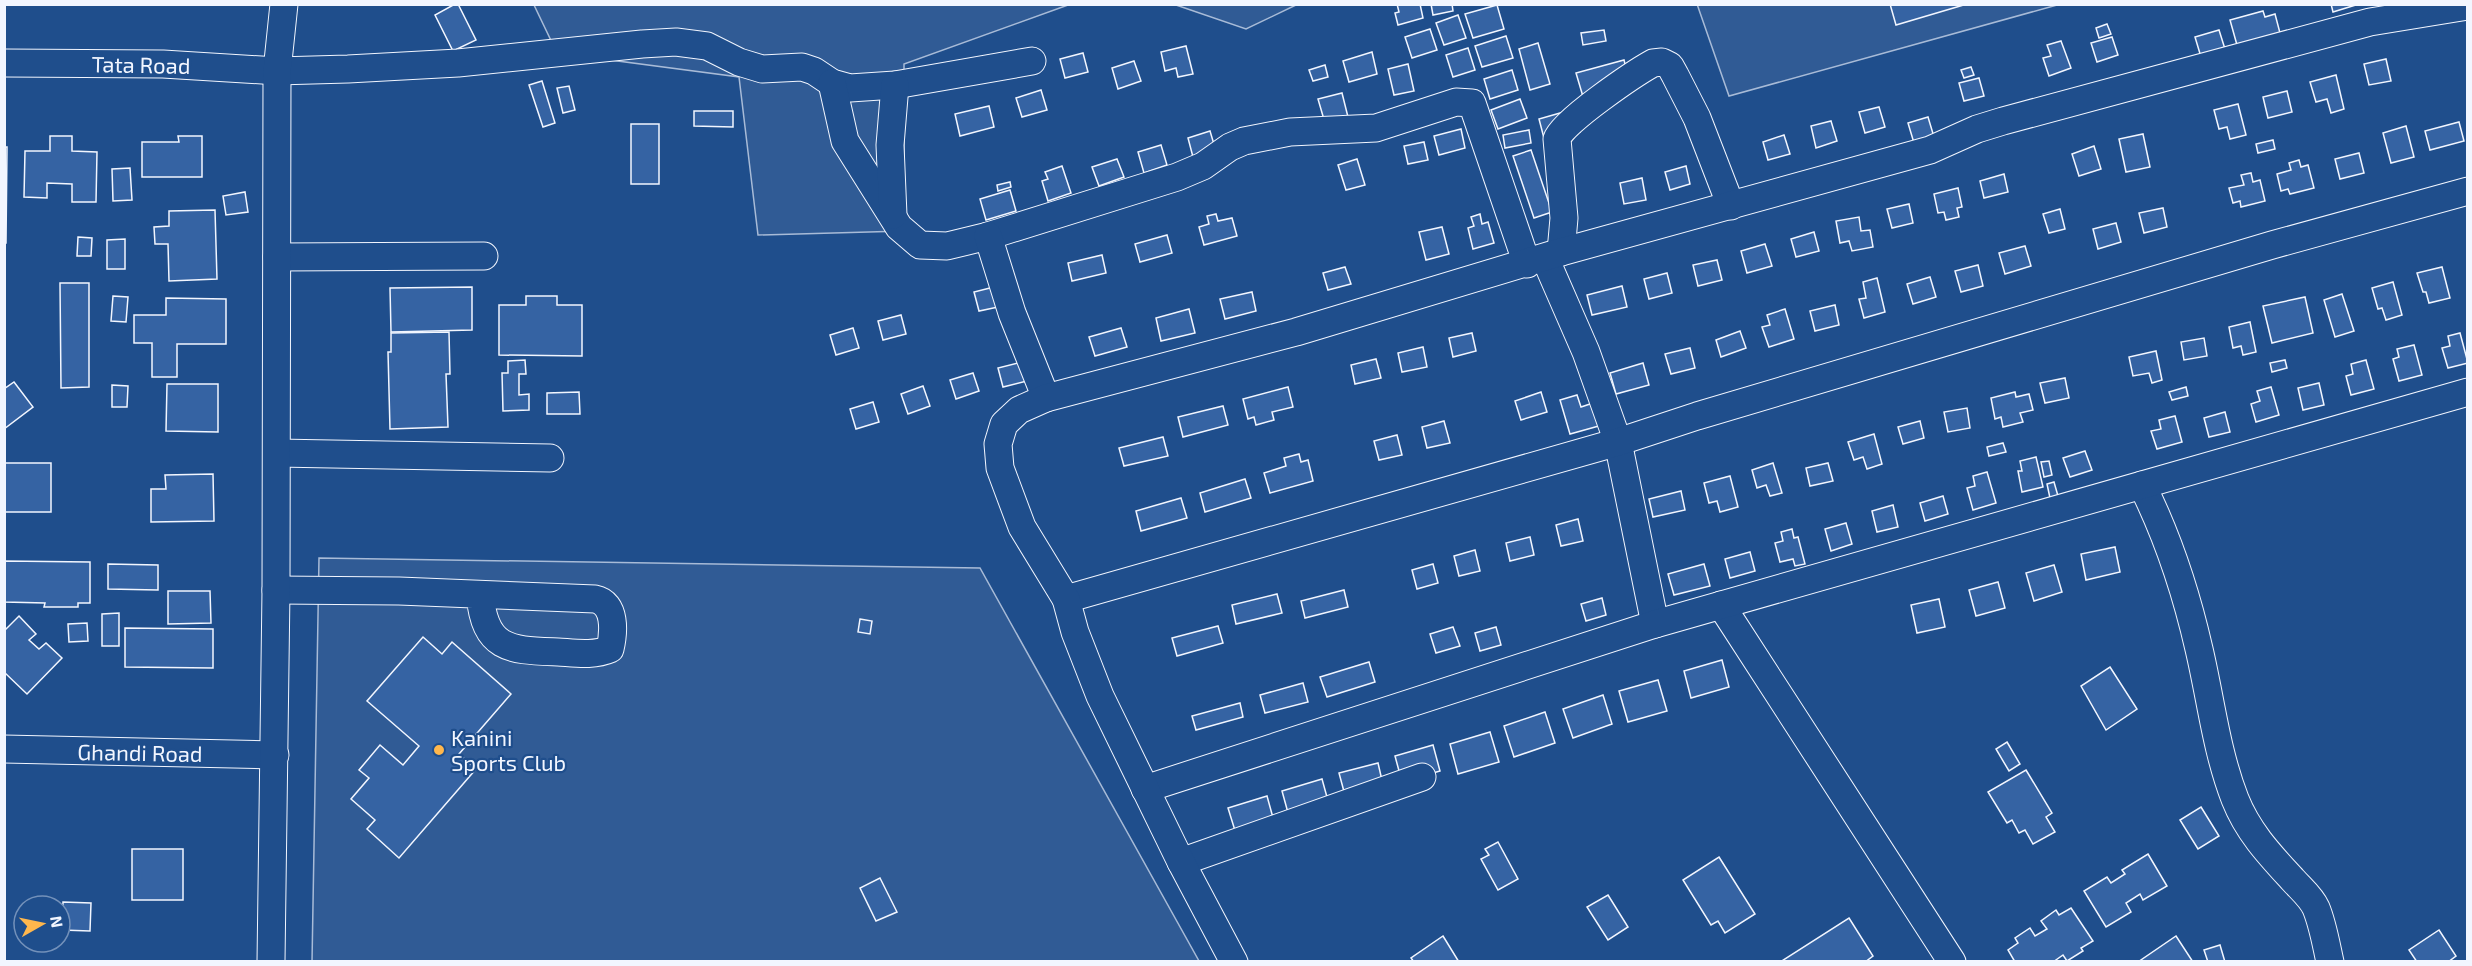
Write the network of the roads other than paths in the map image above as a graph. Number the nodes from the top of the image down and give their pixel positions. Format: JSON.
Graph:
{"nodes":[{"id":1,"x":284,"y":4,"type":"edge"},
{"id":2,"x":2468,"y":6,"type":"edge"},
{"id":3,"x":1032,"y":61,"type":"dead end"},
{"id":4,"x":4,"y":63,"type":"edge"},
{"id":5,"x":277,"y":71,"type":"junction"},
{"id":6,"x":832,"y":83,"type":"junction"},
{"id":7,"x":895,"y":85,"type":"junction"},
{"id":8,"x":2468,"y":191,"type":"edge"},
{"id":9,"x":1731,"y":206,"type":"junction"},
{"id":10,"x":894,"y":218,"type":"junction"},
{"id":11,"x":988,"y":236,"type":"junction"},
{"id":12,"x":484,"y":256,"type":"dead end"},
{"id":13,"x":277,"y":257,"type":"junction"},
{"id":14,"x":1544,"y":258,"type":"junction"},
{"id":15,"x":2468,"y":392,"type":"edge"},
{"id":16,"x":1046,"y":398,"type":"junction"},
{"id":17,"x":1618,"y":442,"type":"junction"},
{"id":18,"x":277,"y":453,"type":"junction"},
{"id":19,"x":550,"y":458,"type":"dead end"},
{"id":20,"x":2142,"y":485,"type":"junction"},
{"id":21,"x":276,"y":590,"type":"junction"},
{"id":22,"x":480,"y":595,"type":"junction"},
{"id":23,"x":1066,"y":599,"type":"junction"},
{"id":24,"x":1721,"y":605,"type":"junction"},
{"id":25,"x":1655,"y":624,"type":"junction"},
{"id":26,"x":4,"y":750,"type":"edge"},
{"id":27,"x":275,"y":755,"type":"junction"},
{"id":28,"x":1422,"y":777,"type":"dead end"},
{"id":29,"x":1145,"y":789,"type":"junction"},
{"id":30,"x":1181,"y":862,"type":"junction"},
{"id":31,"x":271,"y":962,"type":"edge"},
{"id":32,"x":1234,"y":962,"type":"edge"},
{"id":33,"x":1952,"y":962,"type":"edge"},
{"id":34,"x":2330,"y":962,"type":"edge"}],
"edges":[{"from":1,"to":5,"type":"street"},
{"from":2,"to":9,"type":"street"},
{"from":3,"to":7,"type":"street"},
{"from":4,"to":5,"type":"street","name":"Tata Road"},
{"from":5,"to":6,"type":"street","name":"Tata Road"},
{"from":5,"to":13,"type":"street"},
{"from":6,"to":7,"type":"street"},
{"from":6,"to":10,"type":"street"},
{"from":7,"to":10,"type":"street"},
{"from":8,"to":17,"type":"street"},
{"from":9,"to":14,"type":"street"},
{"from":9,"to":14,"type":"street"},
{"from":10,"to":11,"type":"street"},
{"from":11,"to":14,"type":"street"},
{"from":11,"to":16,"type":"street"},
{"from":12,"to":13,"type":"street"},
{"from":13,"to":18,"type":"street"},
{"from":14,"to":16,"type":"street"},
{"from":14,"to":17,"type":"street"},
{"from":15,"to":20,"type":"street"},
{"from":16,"to":23,"type":"street"},
{"from":17,"to":23,"type":"street"},
{"from":17,"to":25,"type":"street"},
{"from":18,"to":19,"type":"street"},
{"from":18,"to":21,"type":"street"},
{"from":20,"to":24,"type":"street"},
{"from":20,"to":34,"type":"street"},
{"from":21,"to":22,"type":"street"},
{"from":21,"to":27,"type":"street"},
{"from":22,"to":22,"type":"street"},
{"from":23,"to":29,"type":"street"},
{"from":24,"to":25,"type":"street"},
{"from":24,"to":33,"type":"street"},
{"from":25,"to":29,"type":"street"},
{"from":26,"to":27,"type":"street","name":"Ghandi Road"},
{"from":27,"to":31,"type":"street"},
{"from":28,"to":30,"type":"street"},
{"from":29,"to":30,"type":"street"},
{"from":30,"to":32,"type":"street"}]}
